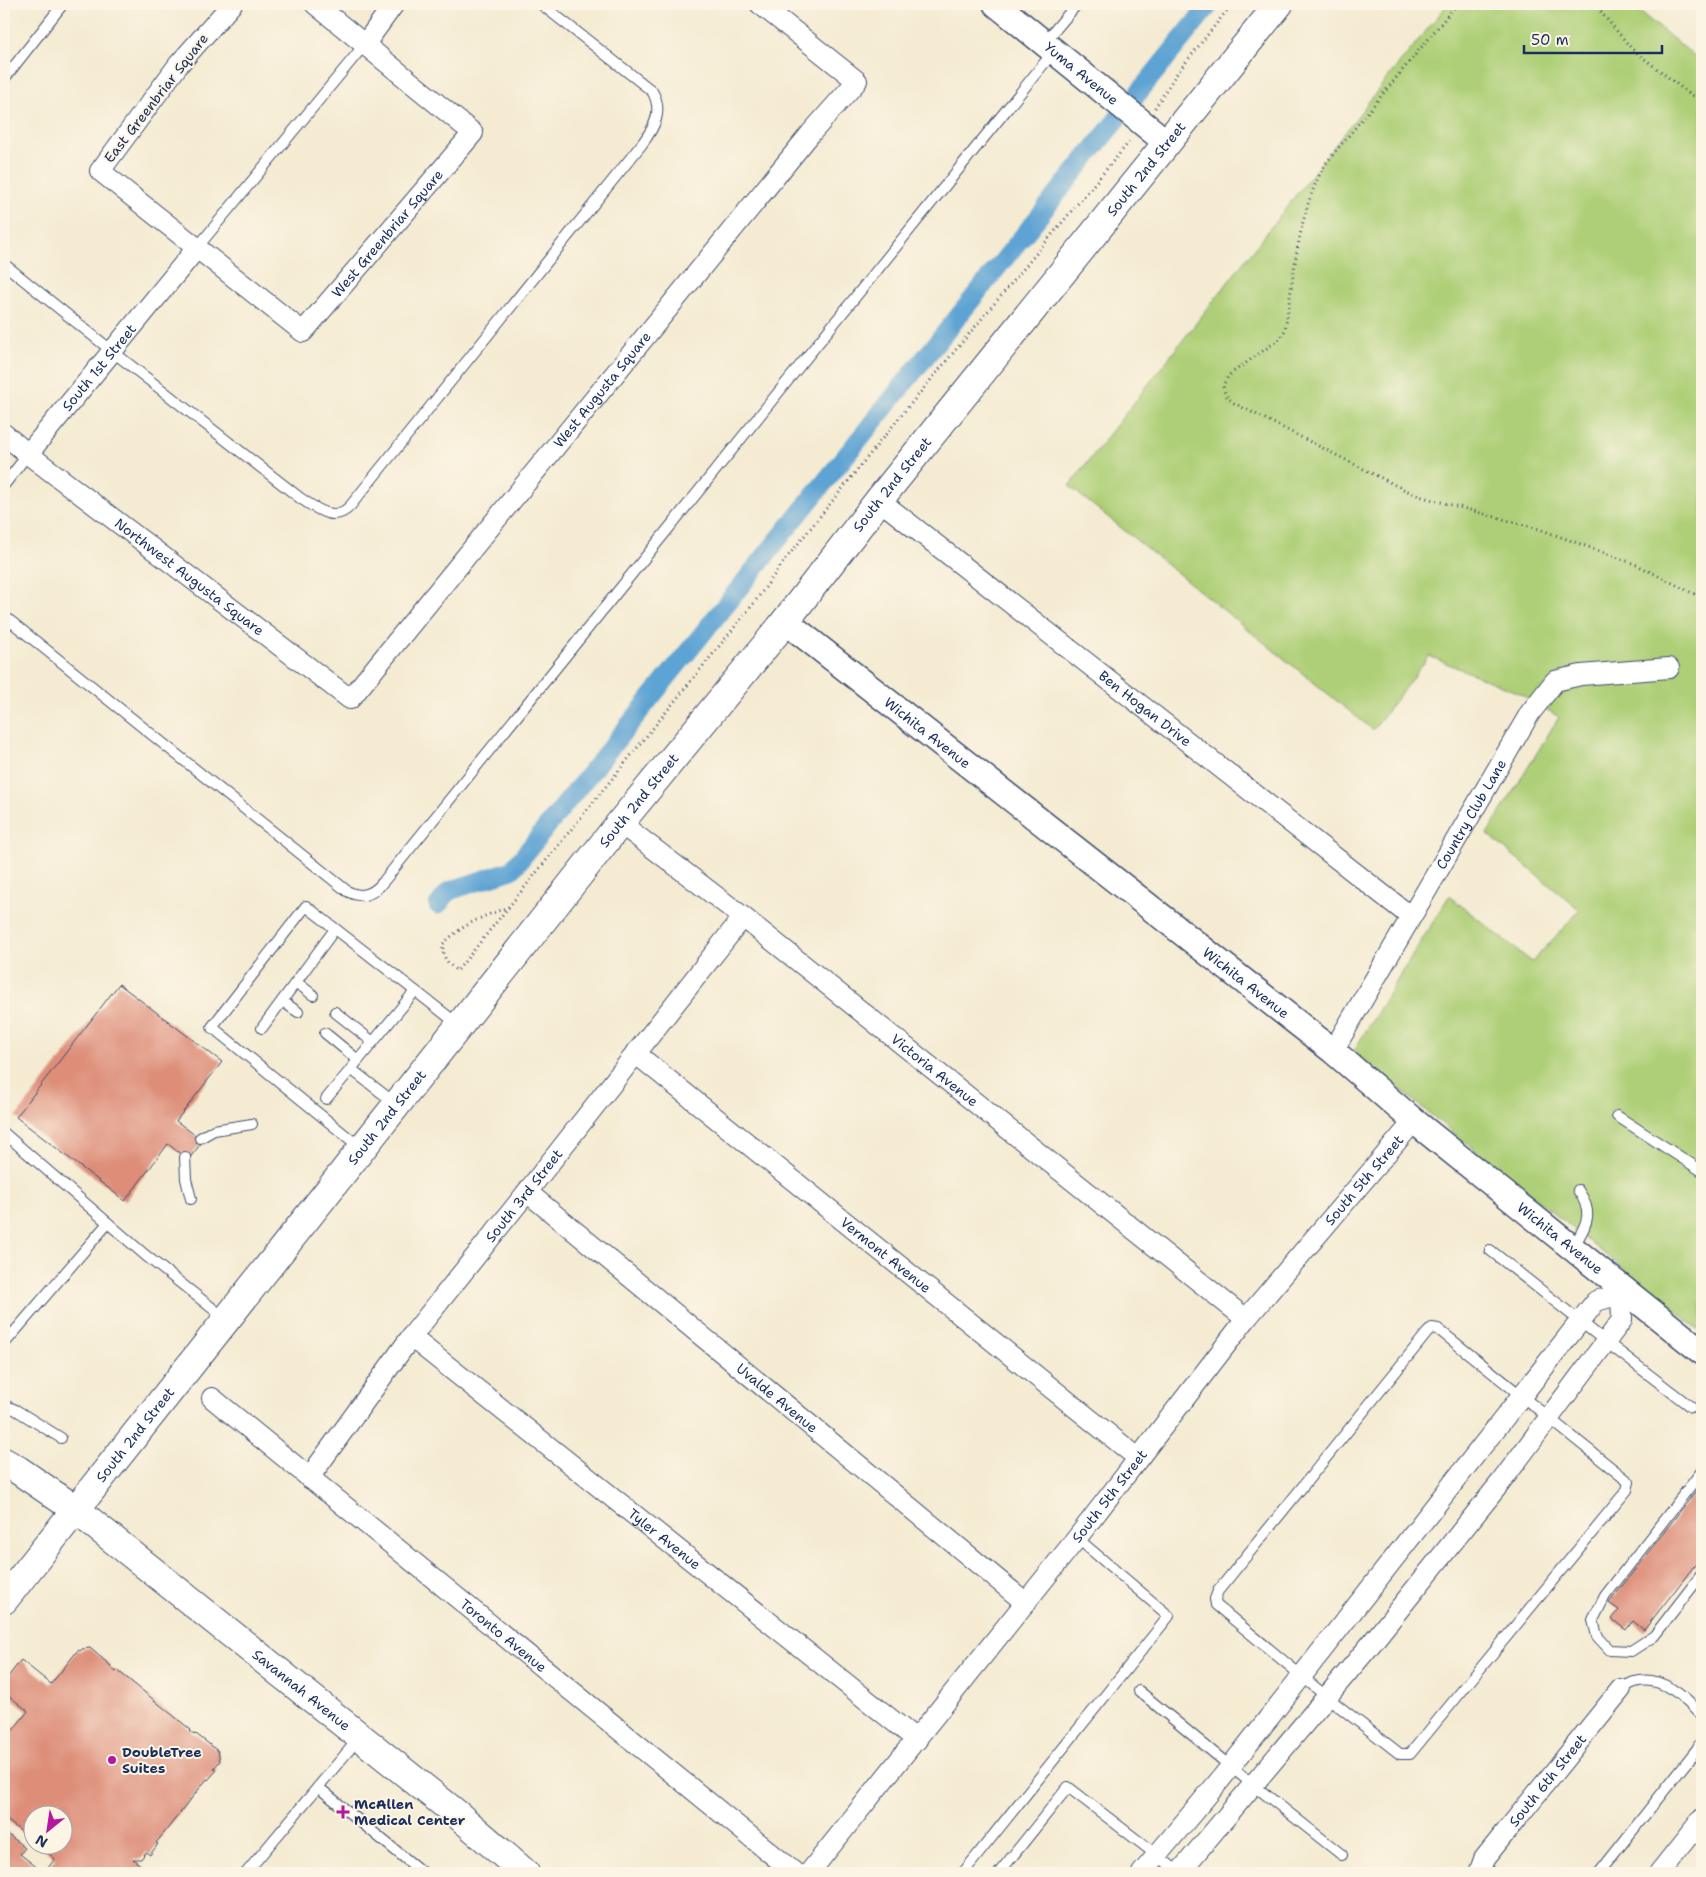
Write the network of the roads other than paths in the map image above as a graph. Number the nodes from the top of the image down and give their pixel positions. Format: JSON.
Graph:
{"nodes":[{"id":1,"x":63,"y":4,"type":"edge"},
{"id":2,"x":232,"y":4,"type":"edge"},
{"id":3,"x":315,"y":4,"type":"edge"},
{"id":4,"x":394,"y":4,"type":"edge"},
{"id":5,"x":541,"y":4,"type":"edge"},
{"id":6,"x":760,"y":4,"type":"edge"},
{"id":7,"x":996,"y":4,"type":"edge"},
{"id":8,"x":1077,"y":4,"type":"edge"},
{"id":9,"x":1279,"y":4,"type":"edge"},
{"id":10,"x":365,"y":44,"type":"junction"},
{"id":11,"x":1049,"y":47,"type":"junction"},
{"id":12,"x":4,"y":78,"type":"edge"},
{"id":13,"x":1166,"y":142,"type":"junction"},
{"id":14,"x":196,"y":249,"type":"junction"},
{"id":15,"x":4,"y":264,"type":"edge"},
{"id":16,"x":112,"y":351,"type":"junction"},
{"id":17,"x":4,"y":434,"type":"edge"},
{"id":18,"x":28,"y":454,"type":"junction"},
{"id":19,"x":4,"y":485,"type":"edge"},
{"id":20,"x":879,"y":500,"type":"junction"},
{"id":21,"x":4,"y":616,"type":"edge"},
{"id":22,"x":785,"y":621,"type":"junction"},
{"id":23,"x":1669,"y":668,"type":"dead end"},
{"id":24,"x":350,"y":699,"type":"joint"},
{"id":25,"x":620,"y":824,"type":"junction"},
{"id":26,"x":1410,"y":916,"type":"junction"},
{"id":27,"x":743,"y":917,"type":"junction"},
{"id":28,"x":335,"y":929,"type":"junction"},
{"id":29,"x":296,"y":982,"type":"junction"},
{"id":30,"x":415,"y":991,"type":"junction"},
{"id":31,"x":313,"y":995,"type":"dead end"},
{"id":32,"x":282,"y":1001,"type":"junction"},
{"id":33,"x":298,"y":1012,"type":"dead end"},
{"id":34,"x":335,"y":1012,"type":"dead end"},
{"id":35,"x":460,"y":1026,"type":"junction"},
{"id":36,"x":262,"y":1028,"type":"dead end"},
{"id":37,"x":325,"y":1033,"type":"dead end"},
{"id":38,"x":373,"y":1042,"type":"junction"},
{"id":39,"x":1333,"y":1052,"type":"junction"},
{"id":40,"x":635,"y":1053,"type":"junction"},
{"id":41,"x":358,"y":1060,"type":"junction"},
{"id":42,"x":351,"y":1069,"type":"junction"},
{"id":43,"x":326,"y":1099,"type":"dead end"},
{"id":44,"x":397,"y":1104,"type":"junction"},
{"id":45,"x":1617,"y":1116,"type":"dead end"},
{"id":46,"x":1414,"y":1121,"type":"junction"},
{"id":47,"x":252,"y":1124,"type":"dead end"},
{"id":48,"x":4,"y":1133,"type":"edge"},
{"id":49,"x":200,"y":1138,"type":"dead end"},
{"id":50,"x":362,"y":1149,"type":"junction"},
{"id":51,"x":185,"y":1158,"type":"dead end"},
{"id":52,"x":1702,"y":1171,"type":"edge"},
{"id":53,"x":1578,"y":1190,"type":"dead end"},
{"id":54,"x":527,"y":1192,"type":"junction"},
{"id":55,"x":191,"y":1199,"type":"dead end"},
{"id":56,"x":108,"y":1223,"type":"junction"},
{"id":57,"x":1573,"y":1248,"type":"junction"},
{"id":58,"x":1490,"y":1250,"type":"dead end"},
{"id":59,"x":1246,"y":1319,"type":"junction"},
{"id":60,"x":226,"y":1320,"type":"junction"},
{"id":61,"x":1581,"y":1322,"type":"junction"},
{"id":62,"x":411,"y":1337,"type":"junction"},
{"id":63,"x":1605,"y":1342,"type":"junction"},
{"id":64,"x":4,"y":1344,"type":"edge"},
{"id":65,"x":1702,"y":1352,"type":"edge"},
{"id":66,"x":1522,"y":1396,"type":"junction"},
{"id":67,"x":212,"y":1398,"type":"dead end"},
{"id":68,"x":4,"y":1405,"type":"edge"},
{"id":69,"x":1691,"y":1407,"type":"dead end"},
{"id":70,"x":1549,"y":1418,"type":"junction"},
{"id":71,"x":61,"y":1438,"type":"dead end"},
{"id":72,"x":1138,"y":1458,"type":"junction"},
{"id":73,"x":4,"y":1462,"type":"edge"},
{"id":74,"x":1702,"y":1471,"type":"edge"},
{"id":75,"x":309,"y":1478,"type":"junction"},
{"id":76,"x":75,"y":1509,"type":"junction"},
{"id":77,"x":1078,"y":1538,"type":"junction"},
{"id":78,"x":1702,"y":1574,"type":"edge"},
{"id":79,"x":4,"y":1600,"type":"edge"},
{"id":80,"x":1026,"y":1603,"type":"junction"},
{"id":81,"x":1302,"y":1676,"type":"junction"},
{"id":82,"x":1621,"y":1689,"type":"joint"},
{"id":83,"x":1139,"y":1691,"type":"dead end"},
{"id":84,"x":1327,"y":1697,"type":"junction"},
{"id":85,"x":1702,"y":1716,"type":"edge"},
{"id":86,"x":360,"y":1737,"type":"junction"},
{"id":87,"x":917,"y":1740,"type":"junction"},
{"id":88,"x":1702,"y":1740,"type":"edge"},
{"id":89,"x":1231,"y":1767,"type":"junction"},
{"id":90,"x":1253,"y":1785,"type":"junction"},
{"id":91,"x":318,"y":1788,"type":"junction"},
{"id":92,"x":1702,"y":1820,"type":"edge"},
{"id":93,"x":1157,"y":1855,"type":"junction"},
{"id":94,"x":1342,"y":1855,"type":"dead end"},
{"id":95,"x":518,"y":1871,"type":"edge"},
{"id":96,"x":246,"y":1873,"type":"edge"},
{"id":97,"x":423,"y":1873,"type":"edge"},
{"id":98,"x":795,"y":1873,"type":"edge"},
{"id":99,"x":809,"y":1873,"type":"edge"},
{"id":100,"x":963,"y":1873,"type":"edge"},
{"id":101,"x":998,"y":1873,"type":"edge"},
{"id":102,"x":1142,"y":1873,"type":"edge"},
{"id":103,"x":1180,"y":1873,"type":"edge"},
{"id":104,"x":1479,"y":1873,"type":"edge"},
{"id":105,"x":1599,"y":1873,"type":"edge"},
{"id":106,"x":1659,"y":1873,"type":"edge"}],
"edges":[{"from":1,"to":12,"type":"lane"},
{"from":2,"to":14,"type":"street","name":"East Greenbriar Square"},
{"from":3,"to":10,"type":"street"},
{"from":4,"to":10,"type":"street"},
{"from":5,"to":16,"type":"lane"},
{"from":6,"to":24,"type":"street","name":"West Augusta Square"},
{"from":7,"to":11,"type":"street","name":"Yuma Avenue"},
{"from":8,"to":11,"type":"lane"},
{"from":9,"to":13,"type":"main road","name":"South 2nd Street"},
{"from":10,"to":14,"type":"lane"},
{"from":10,"to":14,"type":"street","name":"West Greenbriar Square"},
{"from":11,"to":13,"type":"street","name":"Yuma Avenue"},
{"from":11,"to":21,"type":"lane"},
{"from":13,"to":20,"type":"main road","name":"South 2nd Street"},
{"from":14,"to":16,"type":"street","name":"South 1st Street"},
{"from":15,"to":16,"type":"lane"},
{"from":16,"to":18,"type":"street","name":"South 1st Street"},
{"from":17,"to":18,"type":"street","name":"Northwest Augusta Square"},
{"from":18,"to":19,"type":"lane","name":"South 1st Street"},
{"from":18,"to":24,"type":"street","name":"Northwest Augusta Square"},
{"from":20,"to":22,"type":"main road","name":"South 2nd Street"},
{"from":20,"to":26,"type":"street","name":"Ben Hogan Drive"},
{"from":22,"to":25,"type":"main road","name":"South 2nd Street"},
{"from":22,"to":39,"type":"street","name":"Wichita Avenue"},
{"from":23,"to":26,"type":"street","name":"Country Club Lane"},
{"from":25,"to":27,"type":"street","name":"Victoria Avenue"},
{"from":25,"to":35,"type":"main road","name":"South 2nd Street"},
{"from":26,"to":39,"type":"street","name":"Country Club Lane"},
{"from":27,"to":40,"type":"street","name":"South 3rd Street"},
{"from":27,"to":59,"type":"street","name":"Victoria Avenue"},
{"from":28,"to":29,"type":"lane"},
{"from":28,"to":30,"type":"lane"},
{"from":28,"to":50,"type":"lane"},
{"from":29,"to":31,"type":"lane"},
{"from":29,"to":32,"type":"lane"},
{"from":30,"to":35,"type":"lane"},
{"from":30,"to":38,"type":"lane"},
{"from":32,"to":33,"type":"lane"},
{"from":32,"to":36,"type":"lane"},
{"from":34,"to":38,"type":"lane"},
{"from":35,"to":44,"type":"main road","name":"South 2nd Street"},
{"from":37,"to":41,"type":"lane"},
{"from":38,"to":41,"type":"lane"},
{"from":39,"to":46,"type":"street","name":"Wichita Avenue"},
{"from":40,"to":54,"type":"street","name":"South 3rd Street"},
{"from":40,"to":72,"type":"street","name":"Vermont Avenue"},
{"from":41,"to":42,"type":"lane"},
{"from":42,"to":43,"type":"lane"},
{"from":42,"to":44,"type":"lane"},
{"from":44,"to":50,"type":"main road","name":"South 2nd Street"},
{"from":45,"to":52,"type":"lane"},
{"from":46,"to":57,"type":"street","name":"Wichita Avenue"},
{"from":46,"to":59,"type":"street","name":"South 5th Street"},
{"from":47,"to":49,"type":"lane"},
{"from":48,"to":56,"type":"lane"},
{"from":50,"to":60,"type":"main road","name":"South 2nd Street"},
{"from":51,"to":55,"type":"lane"},
{"from":53,"to":57,"type":"lane"},
{"from":54,"to":62,"type":"street","name":"South 3rd Street"},
{"from":54,"to":80,"type":"street","name":"Uvalde Avenue"},
{"from":56,"to":60,"type":"lane"},
{"from":56,"to":64,"type":"lane"},
{"from":57,"to":65,"type":"street","name":"Wichita Avenue"},
{"from":58,"to":61,"type":"lane"},
{"from":59,"to":72,"type":"street","name":"South 5th Street"},
{"from":60,"to":76,"type":"main road","name":"South 2nd Street"},
{"from":61,"to":63,"type":"lane"},
{"from":61,"to":63,"type":"street"},
{"from":61,"to":66,"type":"street"},
{"from":62,"to":75,"type":"street","name":"South 3rd Street"},
{"from":62,"to":87,"type":"street","name":"Tyler Avenue"},
{"from":63,"to":69,"type":"lane"},
{"from":63,"to":70,"type":"street"},
{"from":66,"to":70,"type":"lane"},
{"from":66,"to":81,"type":"street"},
{"from":66,"to":81,"type":"lane"},
{"from":67,"to":75,"type":"street","name":"Toronto Avenue"},
{"from":68,"to":71,"type":"lane"},
{"from":70,"to":84,"type":"street"},
{"from":70,"to":84,"type":"lane"},
{"from":72,"to":77,"type":"street","name":"South 5th Street"},
{"from":73,"to":76,"type":"main road","name":"Savannah Avenue"},
{"from":74,"to":78,"type":"lane"},
{"from":75,"to":98,"type":"street","name":"Toronto Avenue"},
{"from":76,"to":79,"type":"main road","name":"South 2nd Street"},
{"from":76,"to":86,"type":"main road","name":"Savannah Avenue"},
{"from":77,"to":80,"type":"street","name":"South 5th Street"},
{"from":77,"to":100,"type":"lane"},
{"from":80,"to":87,"type":"street","name":"South 5th Street"},
{"from":81,"to":84,"type":"lane"},
{"from":81,"to":89,"type":"street"},
{"from":82,"to":85,"type":"lane"},
{"from":82,"to":104,"type":"street","name":"South 6th Street"},
{"from":83,"to":89,"type":"lane"},
{"from":84,"to":90,"type":"street"},
{"from":86,"to":91,"type":"lane"},
{"from":86,"to":95,"type":"main road","name":"Savannah Avenue"},
{"from":87,"to":99,"type":"street","name":"South 5th Street"},
{"from":88,"to":105,"type":"lane"},
{"from":89,"to":90,"type":"lane"},
{"from":89,"to":93,"type":"street"},
{"from":90,"to":94,"type":"lane"},
{"from":90,"to":103,"type":"street"},
{"from":91,"to":96,"type":"lane"},
{"from":91,"to":97,"type":"lane"},
{"from":92,"to":106,"type":"street"},
{"from":93,"to":101,"type":"lane"},
{"from":93,"to":102,"type":"street"},
{"from":93,"to":103,"type":"lane"}]}
